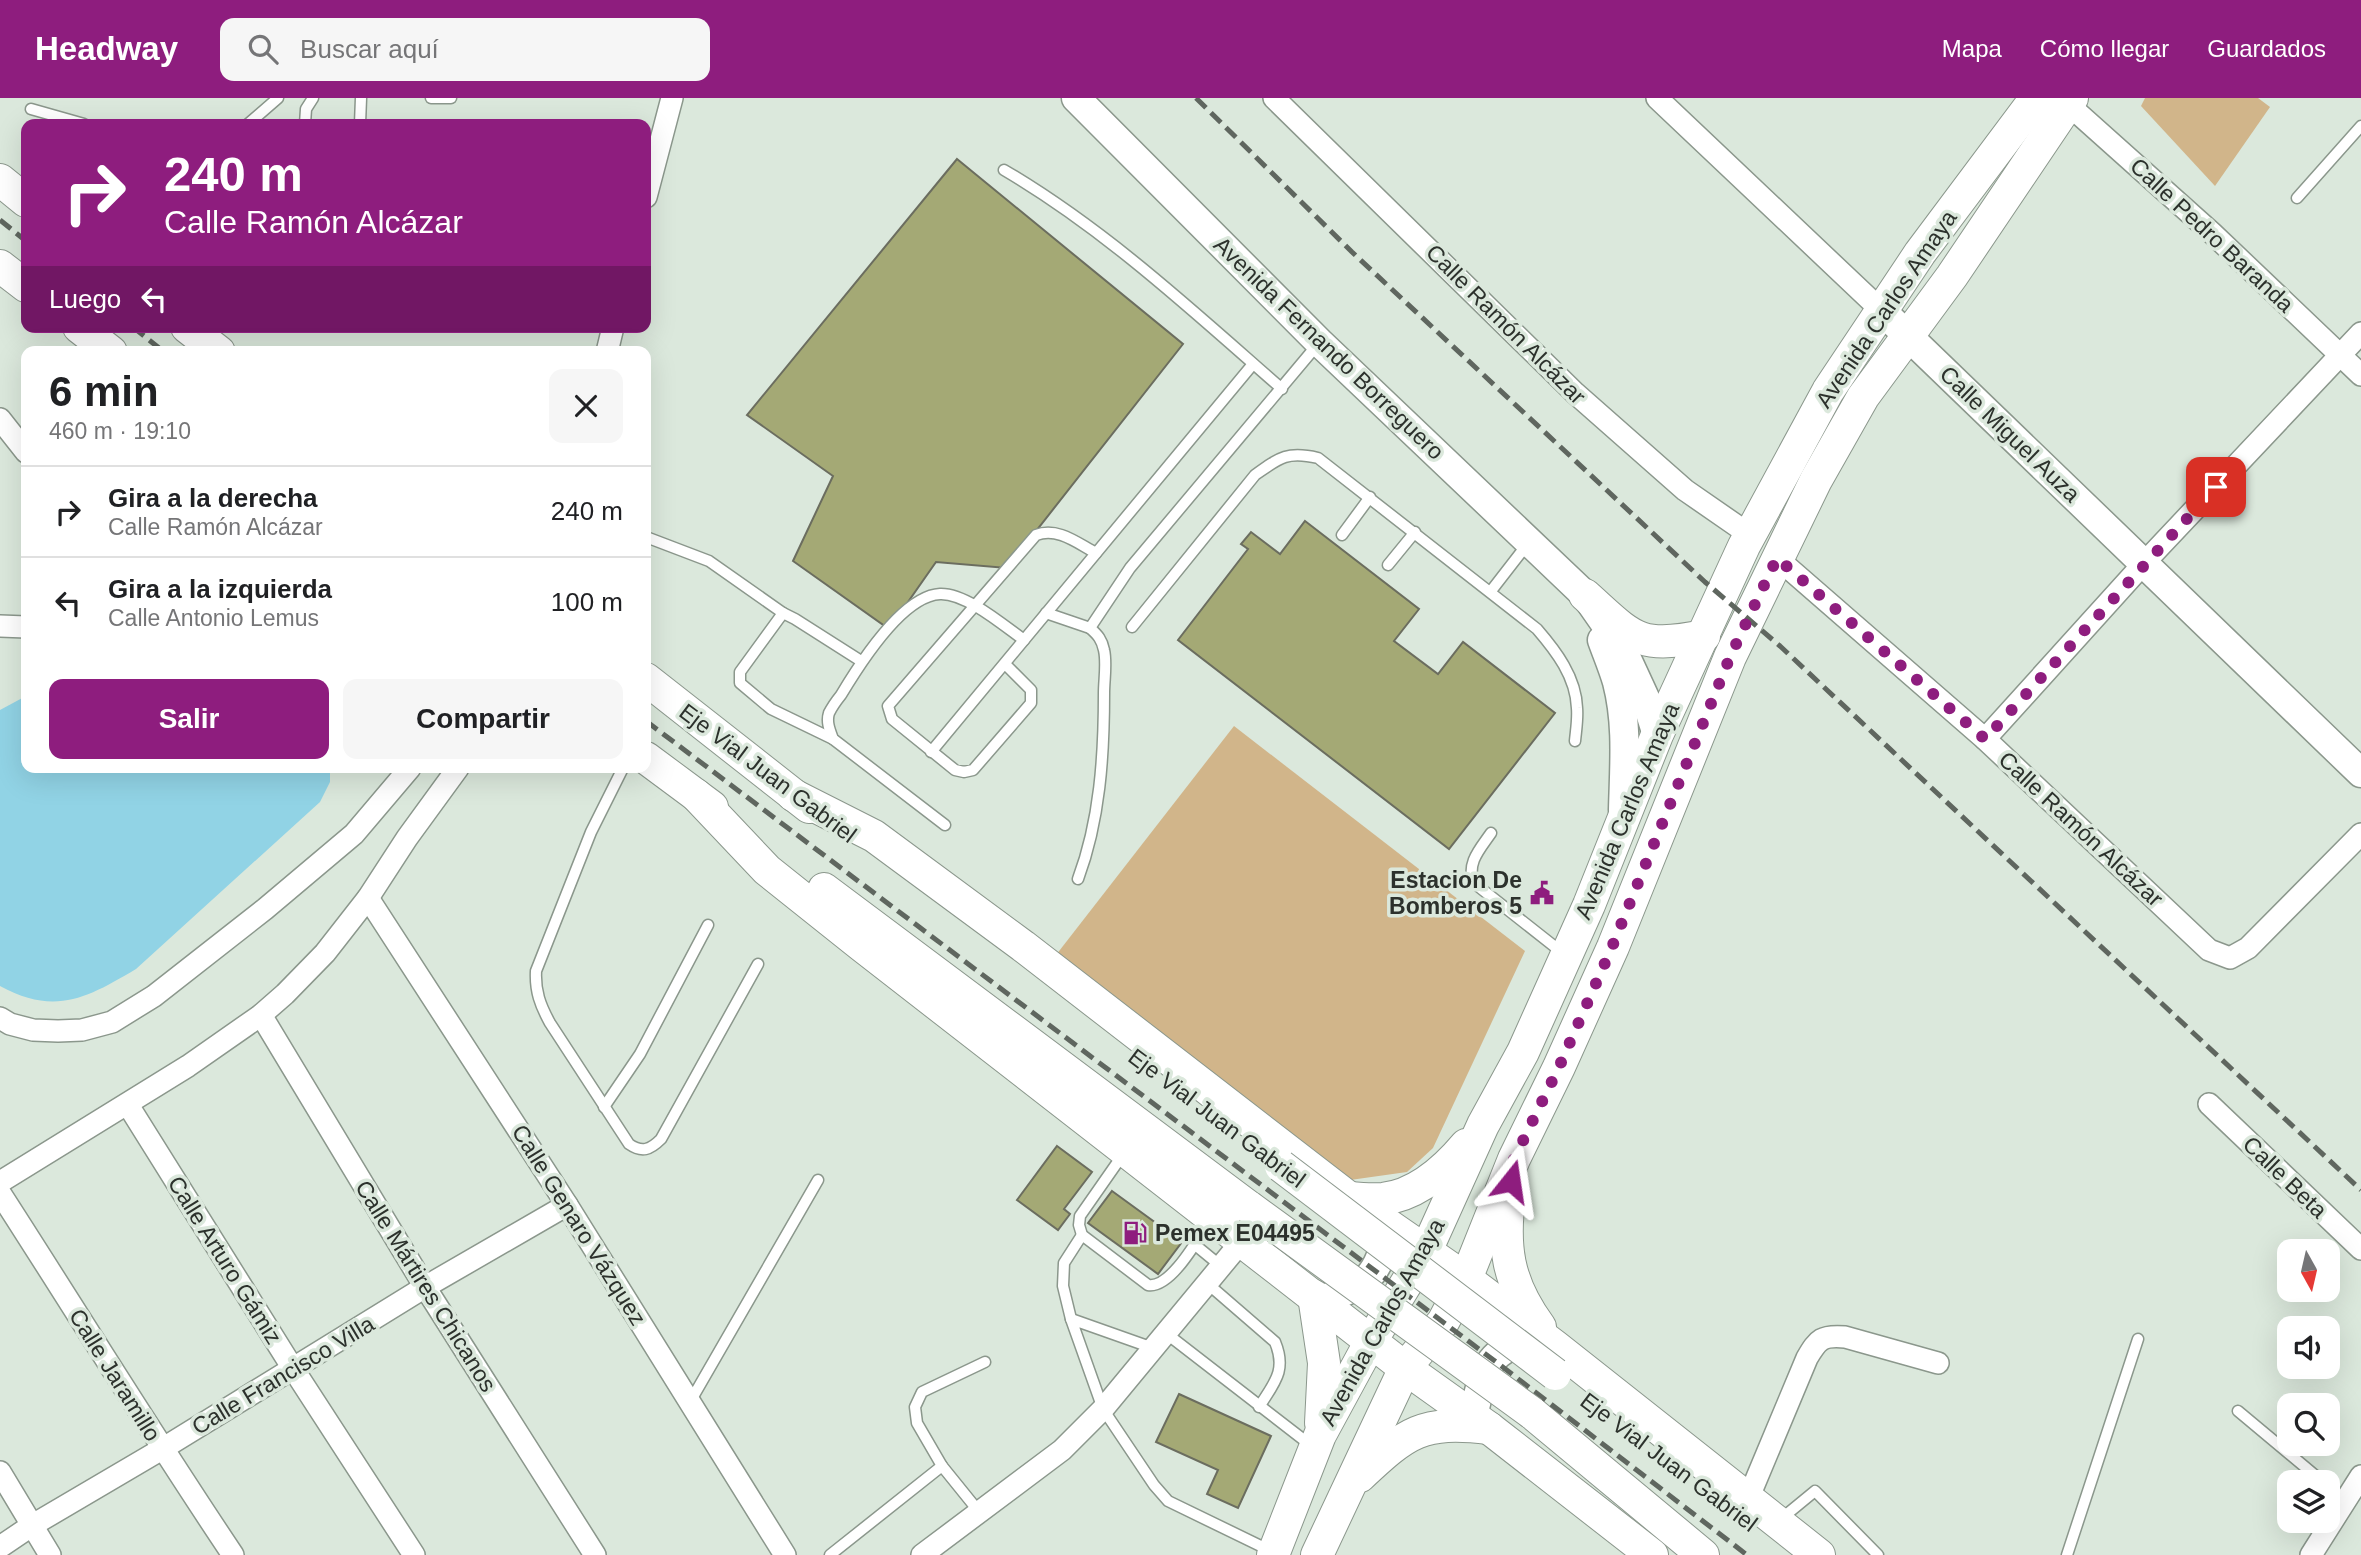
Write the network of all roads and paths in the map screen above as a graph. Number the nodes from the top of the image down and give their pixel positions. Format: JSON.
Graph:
{"nodes":[{"id":1,"x":278,"y":98,"type":"edge"},
{"id":2,"x":313,"y":98,"type":"edge"},
{"id":3,"x":361,"y":98,"type":"edge"},
{"id":4,"x":431,"y":98,"type":"edge"},
{"id":5,"x":451,"y":98,"type":"edge"},
{"id":6,"x":672,"y":98,"type":"edge"},
{"id":7,"x":1076,"y":98,"type":"edge"},
{"id":8,"x":1275,"y":98,"type":"edge"},
{"id":9,"x":1657,"y":98,"type":"edge"},
{"id":10,"x":2036,"y":98,"type":"edge"},
{"id":11,"x":2067,"y":100,"type":"edge"},
{"id":12,"x":31,"y":108,"type":"dead end"},
{"id":13,"x":67,"y":119,"type":"edge"},
{"id":14,"x":254,"y":119,"type":"edge"},
{"id":15,"x":305,"y":119,"type":"edge"},
{"id":16,"x":360,"y":119,"type":"edge"},
{"id":17,"x":2361,"y":126,"type":"edge"},
{"id":18,"x":1004,"y":170,"type":"dead end"},
{"id":19,"x":651,"y":178,"type":"edge"},
{"id":20,"x":0,"y":180,"type":"edge"},
{"id":21,"x":21,"y":197,"type":"edge"},
{"id":22,"x":2297,"y":198,"type":"dead end"},
{"id":23,"x":0,"y":266,"type":"edge"},
{"id":24,"x":21,"y":282,"type":"edge"},
{"id":25,"x":1882,"y":311,"type":"junction"},
{"id":26,"x":87,"y":333,"type":"edge"},
{"id":27,"x":195,"y":333,"type":"edge"},
{"id":28,"x":2361,"y":333,"type":"edge"},
{"id":29,"x":1906,"y":335,"type":"junction"},
{"id":30,"x":1319,"y":342,"type":"junction"},
{"id":31,"x":103,"y":346,"type":"edge"},
{"id":32,"x":211,"y":346,"type":"edge"},
{"id":33,"x":2340,"y":355,"type":"junction"},
{"id":34,"x":1253,"y":364,"type":"junction"},
{"id":35,"x":2361,"y":375,"type":"edge"},
{"id":36,"x":1282,"y":389,"type":"junction"},
{"id":37,"x":0,"y":419,"type":"edge"},
{"id":38,"x":21,"y":446,"type":"edge"},
{"id":39,"x":1370,"y":497,"type":"junction"},
{"id":40,"x":1415,"y":532,"type":"junction"},
{"id":41,"x":1342,"y":535,"type":"dead end"},
{"id":42,"x":1750,"y":536,"type":"junction"},
{"id":43,"x":651,"y":539,"type":"edge"},
{"id":44,"x":1529,"y":542,"type":"junction"},
{"id":45,"x":1096,"y":553,"type":"junction"},
{"id":46,"x":1777,"y":558,"type":"junction"},
{"id":47,"x":2145,"y":562,"type":"junction"},
{"id":48,"x":1388,"y":565,"type":"dead end"},
{"id":49,"x":1490,"y":591,"type":"junction"},
{"id":50,"x":1585,"y":595,"type":"junction"},
{"id":51,"x":974,"y":606,"type":"junction"},
{"id":52,"x":782,"y":613,"type":"junction"},
{"id":53,"x":1046,"y":613,"type":"junction"},
{"id":54,"x":0,"y":626,"type":"edge"},
{"id":55,"x":21,"y":626,"type":"edge"},
{"id":56,"x":1132,"y":627,"type":"dead end"},
{"id":57,"x":1090,"y":628,"type":"junction"},
{"id":58,"x":1704,"y":636,"type":"junction"},
{"id":59,"x":1024,"y":640,"type":"junction"},
{"id":60,"x":861,"y":661,"type":"junction"},
{"id":61,"x":1005,"y":664,"type":"junction"},
{"id":62,"x":651,"y":684,"type":"edge"},
{"id":63,"x":1657,"y":735,"type":"junction"},
{"id":64,"x":833,"y":739,"type":"junction"},
{"id":65,"x":1985,"y":739,"type":"junction"},
{"id":66,"x":1575,"y":741,"type":"dead end"},
{"id":67,"x":931,"y":752,"type":"junction"},
{"id":68,"x":651,"y":762,"type":"edge"},
{"id":69,"x":406,"y":773,"type":"edge"},
{"id":70,"x":454,"y":773,"type":"edge"},
{"id":71,"x":620,"y":773,"type":"edge"},
{"id":72,"x":2361,"y":774,"type":"edge"},
{"id":73,"x":696,"y":795,"type":"junction"},
{"id":74,"x":793,"y":795,"type":"junction"},
{"id":75,"x":1622,"y":821,"type":"junction"},
{"id":76,"x":945,"y":825,"type":"dead end"},
{"id":77,"x":1491,"y":833,"type":"dead end"},
{"id":78,"x":2361,"y":834,"type":"edge"},
{"id":79,"x":1643,"y":872,"type":"junction"},
{"id":80,"x":1078,"y":879,"type":"dead end"},
{"id":81,"x":368,"y":898,"type":"junction"},
{"id":82,"x":1590,"y":905,"type":"junction"},
{"id":83,"x":1624,"y":919,"type":"junction"},
{"id":84,"x":708,"y":925,"type":"dead end"},
{"id":85,"x":1566,"y":956,"type":"junction"},
{"id":86,"x":758,"y":964,"type":"dead end"},
{"id":87,"x":261,"y":1015,"type":"junction"},
{"id":88,"x":0,"y":1018,"type":"edge"},
{"id":89,"x":1523,"y":1052,"type":"junction"},
{"id":90,"x":1559,"y":1067,"type":"junction"},
{"id":91,"x":2210,"y":1104,"type":"dead end"},
{"id":92,"x":128,"y":1105,"type":"junction"},
{"id":93,"x":604,"y":1107,"type":"junction"},
{"id":94,"x":1483,"y":1125,"type":"junction"},
{"id":95,"x":1126,"y":1151,"type":"junction"},
{"id":96,"x":1514,"y":1159,"type":"junction"},
{"id":97,"x":818,"y":1180,"type":"dead end"},
{"id":98,"x":0,"y":1182,"type":"edge"},
{"id":99,"x":0,"y":1193,"type":"edge"},
{"id":100,"x":1349,"y":1198,"type":"junction"},
{"id":101,"x":567,"y":1205,"type":"junction"},
{"id":102,"x":1212,"y":1217,"type":"junction"},
{"id":103,"x":1390,"y":1226,"type":"junction"},
{"id":104,"x":1082,"y":1235,"type":"junction"},
{"id":105,"x":1242,"y":1241,"type":"junction"},
{"id":106,"x":1194,"y":1244,"type":"junction"},
{"id":107,"x":2361,"y":1249,"type":"edge"},
{"id":108,"x":1426,"y":1251,"type":"junction"},
{"id":109,"x":1222,"y":1267,"type":"junction"},
{"id":110,"x":1466,"y":1279,"type":"junction"},
{"id":111,"x":1208,"y":1284,"type":"junction"},
{"id":112,"x":425,"y":1287,"type":"junction"},
{"id":113,"x":1317,"y":1298,"type":"junction"},
{"id":114,"x":1071,"y":1319,"type":"junction"},
{"id":115,"x":2138,"y":1339,"type":"dead end"},
{"id":116,"x":1160,"y":1341,"type":"junction"},
{"id":117,"x":1371,"y":1341,"type":"junction"},
{"id":118,"x":1553,"y":1354,"type":"junction"},
{"id":119,"x":985,"y":1362,"type":"dead end"},
{"id":120,"x":1938,"y":1363,"type":"dead end"},
{"id":121,"x":292,"y":1367,"type":"junction"},
{"id":122,"x":1405,"y":1368,"type":"junction"},
{"id":123,"x":690,"y":1402,"type":"junction"},
{"id":124,"x":1259,"y":1407,"type":"junction"},
{"id":125,"x":1103,"y":1409,"type":"junction"},
{"id":126,"x":2238,"y":1411,"type":"dead end"},
{"id":127,"x":1481,"y":1422,"type":"junction"},
{"id":128,"x":1318,"y":1442,"type":"junction"},
{"id":129,"x":162,"y":1449,"type":"junction"},
{"id":130,"x":942,"y":1466,"type":"junction"},
{"id":131,"x":2309,"y":1470,"type":"edge"},
{"id":132,"x":0,"y":1472,"type":"edge"},
{"id":133,"x":2361,"y":1476,"type":"edge"},
{"id":134,"x":1347,"y":1489,"type":"junction"},
{"id":135,"x":2340,"y":1497,"type":"edge"},
{"id":136,"x":1748,"y":1499,"type":"junction"},
{"id":137,"x":2345,"y":1501,"type":"junction"},
{"id":138,"x":980,"y":1513,"type":"junction"},
{"id":139,"x":1777,"y":1522,"type":"junction"},
{"id":140,"x":31,"y":1526,"type":"junction"},
{"id":141,"x":0,"y":1547,"type":"edge"},
{"id":142,"x":2316,"y":1553,"type":"edge"},
{"id":143,"x":1273,"y":1554,"type":"edge"},
{"id":144,"x":50,"y":1555,"type":"edge"},
{"id":145,"x":233,"y":1555,"type":"edge"},
{"id":146,"x":414,"y":1555,"type":"edge"},
{"id":147,"x":595,"y":1555,"type":"edge"},
{"id":148,"x":785,"y":1555,"type":"edge"},
{"id":149,"x":830,"y":1555,"type":"edge"},
{"id":150,"x":922,"y":1555,"type":"edge"},
{"id":151,"x":1317,"y":1555,"type":"edge"},
{"id":152,"x":1652,"y":1555,"type":"edge"},
{"id":153,"x":1703,"y":1555,"type":"edge"},
{"id":154,"x":1790,"y":1555,"type":"edge"},
{"id":155,"x":1819,"y":1555,"type":"edge"},
{"id":156,"x":1878,"y":1555,"type":"edge"},
{"id":157,"x":2067,"y":1555,"type":"edge"}],
"edges":[{"from":1,"to":14,"type":"lane"},
{"from":2,"to":15,"type":"lane"},
{"from":3,"to":16,"type":"lane"},
{"from":4,"to":5,"type":"lane"},
{"from":6,"to":19,"type":"street"},
{"from":7,"to":30,"type":"main road","name":"Avenida Fernando Borreguero"},
{"from":8,"to":42,"type":"street","name":"Calle Ramón Alcázar"},
{"from":9,"to":25,"type":"street","name":"Calle Miguel Auza"},
{"from":10,"to":25,"type":"main road","name":"Avenida Carlos Amaya"},
{"from":11,"to":29,"type":"main road","name":"Avenida Carlos Amaya"},
{"from":11,"to":33,"type":"street","name":"Calle Pedro Baranda"},
{"from":12,"to":13,"type":"lane"},
{"from":17,"to":22,"type":"lane"},
{"from":18,"to":34,"type":"lane"},
{"from":20,"to":21,"type":"main road"},
{"from":23,"to":24,"type":"main road"},
{"from":25,"to":29,"type":"main road","name":"Calle Miguel Auza"},
{"from":25,"to":42,"type":"main road","name":"Avenida Carlos Amaya"},
{"from":26,"to":31,"type":"main road"},
{"from":27,"to":32,"type":"main road"},
{"from":28,"to":33,"type":"street"},
{"from":29,"to":46,"type":"main road","name":"Avenida Carlos Amaya"},
{"from":29,"to":47,"type":"main road","name":"Calle Miguel Auza"},
{"from":30,"to":36,"type":"lane"},
{"from":30,"to":44,"type":"main road","name":"Avenida Fernando Borreguero"},
{"from":33,"to":35,"type":"street","name":"Calle Pedro Baranda"},
{"from":33,"to":47,"type":"street"},
{"from":34,"to":36,"type":"lane"},
{"from":34,"to":45,"type":"lane"},
{"from":36,"to":57,"type":"lane"},
{"from":37,"to":38,"type":"street"},
{"from":39,"to":40,"type":"lane"},
{"from":39,"to":41,"type":"lane"},
{"from":39,"to":56,"type":"lane"},
{"from":40,"to":48,"type":"lane"},
{"from":40,"to":49,"type":"lane"},
{"from":42,"to":58,"type":"main road","name":"Avenida Carlos Amaya"},
{"from":43,"to":52,"type":"lane"},
{"from":44,"to":49,"type":"lane"},
{"from":44,"to":50,"type":"main road","name":"Avenida Fernando Borreguero"},
{"from":45,"to":51,"type":"lane"},
{"from":45,"to":53,"type":"lane"},
{"from":46,"to":65,"type":"street","name":"Calle Ramón Alcázar"},
{"from":46,"to":79,"type":"main road","name":"Avenida Carlos Amaya"},
{"from":47,"to":65,"type":"street"},
{"from":47,"to":72,"type":"main road","name":"Calle Miguel Auza"},
{"from":49,"to":66,"type":"lane"},
{"from":50,"to":58,"type":"main road"},
{"from":50,"to":63,"type":"main road"},
{"from":50,"to":75,"type":"main road"},
{"from":51,"to":59,"type":"lane"},
{"from":51,"to":60,"type":"lane"},
{"from":51,"to":67,"type":"lane"},
{"from":52,"to":60,"type":"lane"},
{"from":52,"to":64,"type":"lane"},
{"from":53,"to":57,"type":"lane"},
{"from":53,"to":59,"type":"lane"},
{"from":54,"to":55,"type":"street"},
{"from":57,"to":80,"type":"lane"},
{"from":58,"to":63,"type":"main road","name":"Avenida Carlos Amaya"},
{"from":59,"to":61,"type":"lane"},
{"from":60,"to":64,"type":"lane"},
{"from":61,"to":67,"type":"lane"},
{"from":61,"to":67,"type":"lane"},
{"from":62,"to":74,"type":"main road","name":"Eje Vial Juan Gabriel"},
{"from":63,"to":75,"type":"main road","name":"Avenida Carlos Amaya"},
{"from":63,"to":79,"type":"main road"},
{"from":64,"to":76,"type":"lane"},
{"from":65,"to":78,"type":"street","name":"Calle Ramón Alcázar"},
{"from":68,"to":73,"type":"main road","name":"Eje Vial Juan Gabriel"},
{"from":69,"to":88,"type":"street"},
{"from":70,"to":81,"type":"street"},
{"from":71,"to":93,"type":"lane"},
{"from":73,"to":95,"type":"main road"},
{"from":73,"to":153,"type":"main road","name":"Eje Vial Juan Gabriel","bridge":true},
{"from":74,"to":100,"type":"main road"},
{"from":74,"to":118,"type":"main road","name":"Eje Vial Juan Gabriel","bridge":true},
{"from":75,"to":82,"type":"main road","name":"Avenida Carlos Amaya"},
{"from":77,"to":85,"type":"lane"},
{"from":79,"to":83,"type":"main road","name":"Avenida Carlos Amaya"},
{"from":81,"to":87,"type":"street"},
{"from":81,"to":101,"type":"street","name":"Calle Genaro Vázquez"},
{"from":82,"to":83,"type":"main road"},
{"from":82,"to":85,"type":"main road","name":"Avenida Carlos Amaya"},
{"from":83,"to":90,"type":"main road","name":"Avenida Carlos Amaya"},
{"from":84,"to":93,"type":"lane"},
{"from":85,"to":89,"type":"main road","name":"Avenida Carlos Amaya"},
{"from":86,"to":93,"type":"lane"},
{"from":87,"to":92,"type":"street"},
{"from":87,"to":112,"type":"street","name":"Calle Mártires Chicanos"},
{"from":89,"to":90,"type":"main road"},
{"from":89,"to":94,"type":"main road","name":"Avenida Carlos Amaya"},
{"from":90,"to":96,"type":"main road","name":"Avenida Carlos Amaya"},
{"from":91,"to":107,"type":"street","name":"Calle Beta"},
{"from":92,"to":98,"type":"street"},
{"from":92,"to":121,"type":"street","name":"Calle Arturo Gámiz"},
{"from":94,"to":100,"type":"main road"},
{"from":94,"to":108,"type":"main road","name":"Avenida Carlos Amaya"},
{"from":95,"to":102,"type":"main road"},
{"from":95,"to":104,"type":"lane"},
{"from":96,"to":110,"type":"main road","name":"Avenida Carlos Amaya"},
{"from":96,"to":118,"type":"main road"},
{"from":97,"to":123,"type":"lane"},
{"from":99,"to":129,"type":"street","name":"Calle Jaramillo"},
{"from":100,"to":103,"type":"main road"},
{"from":101,"to":112,"type":"street","name":"Calle Francisco Villa"},
{"from":101,"to":123,"type":"street","name":"Calle Genaro Vázquez"},
{"from":102,"to":105,"type":"main road"},
{"from":102,"to":106,"type":"lane"},
{"from":103,"to":108,"type":"main road"},
{"from":103,"to":113,"type":"main road"},
{"from":104,"to":106,"type":"lane"},
{"from":104,"to":114,"type":"lane"},
{"from":105,"to":109,"type":"street"},
{"from":105,"to":113,"type":"main road"},
{"from":106,"to":109,"type":"lane"},
{"from":108,"to":110,"type":"main road"},
{"from":108,"to":117,"type":"main road","name":"Avenida Carlos Amaya"},
{"from":109,"to":111,"type":"street"},
{"from":110,"to":118,"type":"main road"},
{"from":110,"to":122,"type":"main road","name":"Avenida Carlos Amaya"},
{"from":111,"to":116,"type":"street"},
{"from":111,"to":124,"type":"lane"},
{"from":112,"to":121,"type":"street","name":"Calle Francisco Villa"},
{"from":112,"to":147,"type":"street","name":"Calle Mártires Chicanos"},
{"from":113,"to":117,"type":"main road"},
{"from":113,"to":128,"type":"main road"},
{"from":114,"to":116,"type":"lane"},
{"from":114,"to":125,"type":"lane"},
{"from":115,"to":157,"type":"lane"},
{"from":116,"to":124,"type":"lane"},
{"from":116,"to":125,"type":"street"},
{"from":117,"to":122,"type":"main road"},
{"from":117,"to":128,"type":"main road","name":"Avenida Carlos Amaya"},
{"from":118,"to":127,"type":"main road"},
{"from":118,"to":136,"type":"main road"},
{"from":118,"to":154,"type":"main road","name":"Eje Vial Juan Gabriel"},
{"from":119,"to":130,"type":"lane"},
{"from":120,"to":136,"type":"street"},
{"from":121,"to":129,"type":"street","name":"Calle Francisco Villa"},
{"from":121,"to":146,"type":"street","name":"Calle Arturo Gámiz"},
{"from":122,"to":127,"type":"main road"},
{"from":122,"to":134,"type":"main road","name":"Avenida Carlos Amaya"},
{"from":123,"to":148,"type":"street","name":"Calle Genaro Vázquez"},
{"from":124,"to":128,"type":"lane"},
{"from":125,"to":138,"type":"street"},
{"from":125,"to":143,"type":"lane"},
{"from":126,"to":131,"type":"lane"},
{"from":127,"to":134,"type":"main road"},
{"from":127,"to":152,"type":"main road"},
{"from":128,"to":143,"type":"main road","name":"Avenida Carlos Amaya"},
{"from":129,"to":140,"type":"street","name":"Calle Francisco Villa"},
{"from":129,"to":145,"type":"street","name":"Calle Jaramillo"},
{"from":130,"to":138,"type":"lane"},
{"from":130,"to":149,"type":"lane"},
{"from":132,"to":140,"type":"street"},
{"from":133,"to":137,"type":"street"},
{"from":134,"to":151,"type":"main road","name":"Avenida Carlos Amaya"},
{"from":135,"to":137,"type":"lane"},
{"from":136,"to":139,"type":"main road"},
{"from":137,"to":142,"type":"street"},
{"from":138,"to":150,"type":"street"},
{"from":139,"to":155,"type":"main road"},
{"from":139,"to":156,"type":"lane"},
{"from":140,"to":141,"type":"street","name":"Calle Francisco Villa"},
{"from":140,"to":144,"type":"street"}]}
